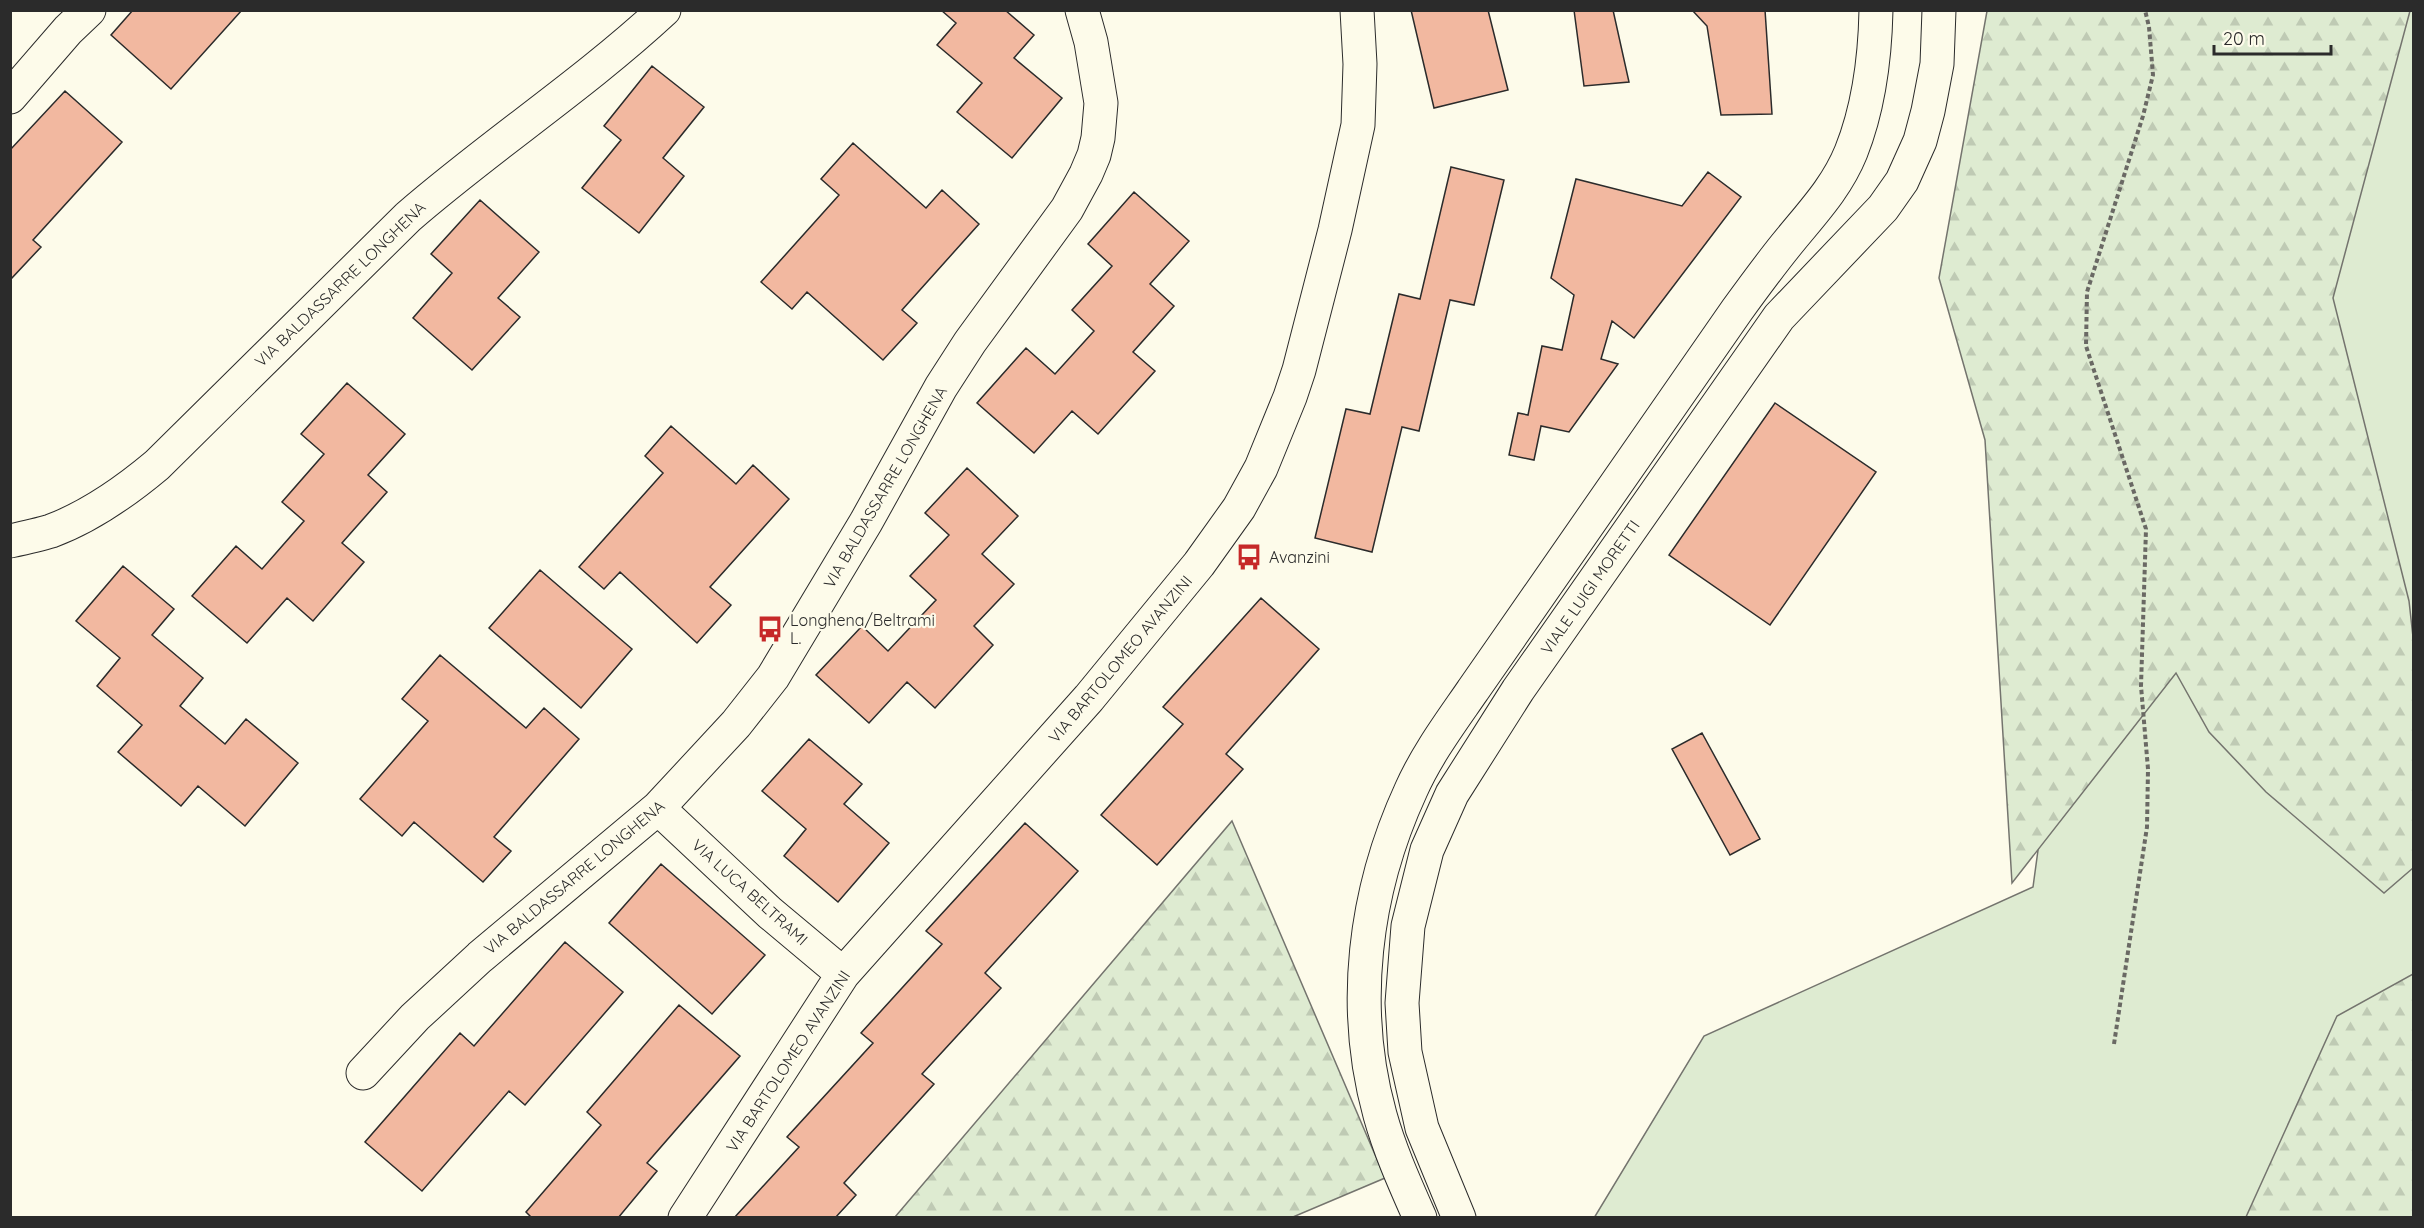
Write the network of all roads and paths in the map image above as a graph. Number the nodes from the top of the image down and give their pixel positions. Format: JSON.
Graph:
{"nodes":[{"id":1,"x":89,"y":10,"type":"edge"},
{"id":2,"x":664,"y":10,"type":"edge"},
{"id":3,"x":1082,"y":10,"type":"edge"},
{"id":4,"x":1357,"y":10,"type":"edge"},
{"id":5,"x":1876,"y":10,"type":"edge"},
{"id":6,"x":1918,"y":10,"type":"edge"},
{"id":7,"x":1939,"y":10,"type":"edge"},
{"id":8,"x":2145,"y":10,"type":"edge"},
{"id":9,"x":10,"y":97,"type":"edge"},
{"id":10,"x":1895,"y":192,"type":"junction"},
{"id":11,"x":10,"y":541,"type":"edge"},
{"id":12,"x":658,"y":808,"type":"junction"},
{"id":13,"x":843,"y":974,"type":"junction"},
{"id":14,"x":2114,"y":1044,"type":"dead end"},
{"id":15,"x":363,"y":1073,"type":"dead end"},
{"id":16,"x":685,"y":1218,"type":"edge"},
{"id":17,"x":1420,"y":1218,"type":"edge"},
{"id":18,"x":1459,"y":1218,"type":"edge"}],
"edges":[{"from":1,"to":9,"type":"street"},
{"from":2,"to":11,"type":"street","name":"VIA BALDASSARRE LONGHENA"},
{"from":3,"to":12,"type":"street","name":"VIA BALDASSARRE LONGHENA"},
{"from":4,"to":13,"type":"street","name":"VIA BARTOLOMEO AVANZINI"},
{"from":5,"to":17,"type":"street"},
{"from":6,"to":10,"type":"street"},
{"from":7,"to":10,"type":"street","name":"VIALE LUIGI MORETTI"},
{"from":8,"to":14,"type":"path"},
{"from":10,"to":18,"type":"street","name":"VIALE LUIGI MORETTI"},
{"from":12,"to":13,"type":"street","name":"VIA LUCA BELTRAMI"},
{"from":12,"to":15,"type":"street","name":"VIA BALDASSARRE LONGHENA"},
{"from":13,"to":16,"type":"street","name":"VIA BARTOLOMEO AVANZINI"}]}
